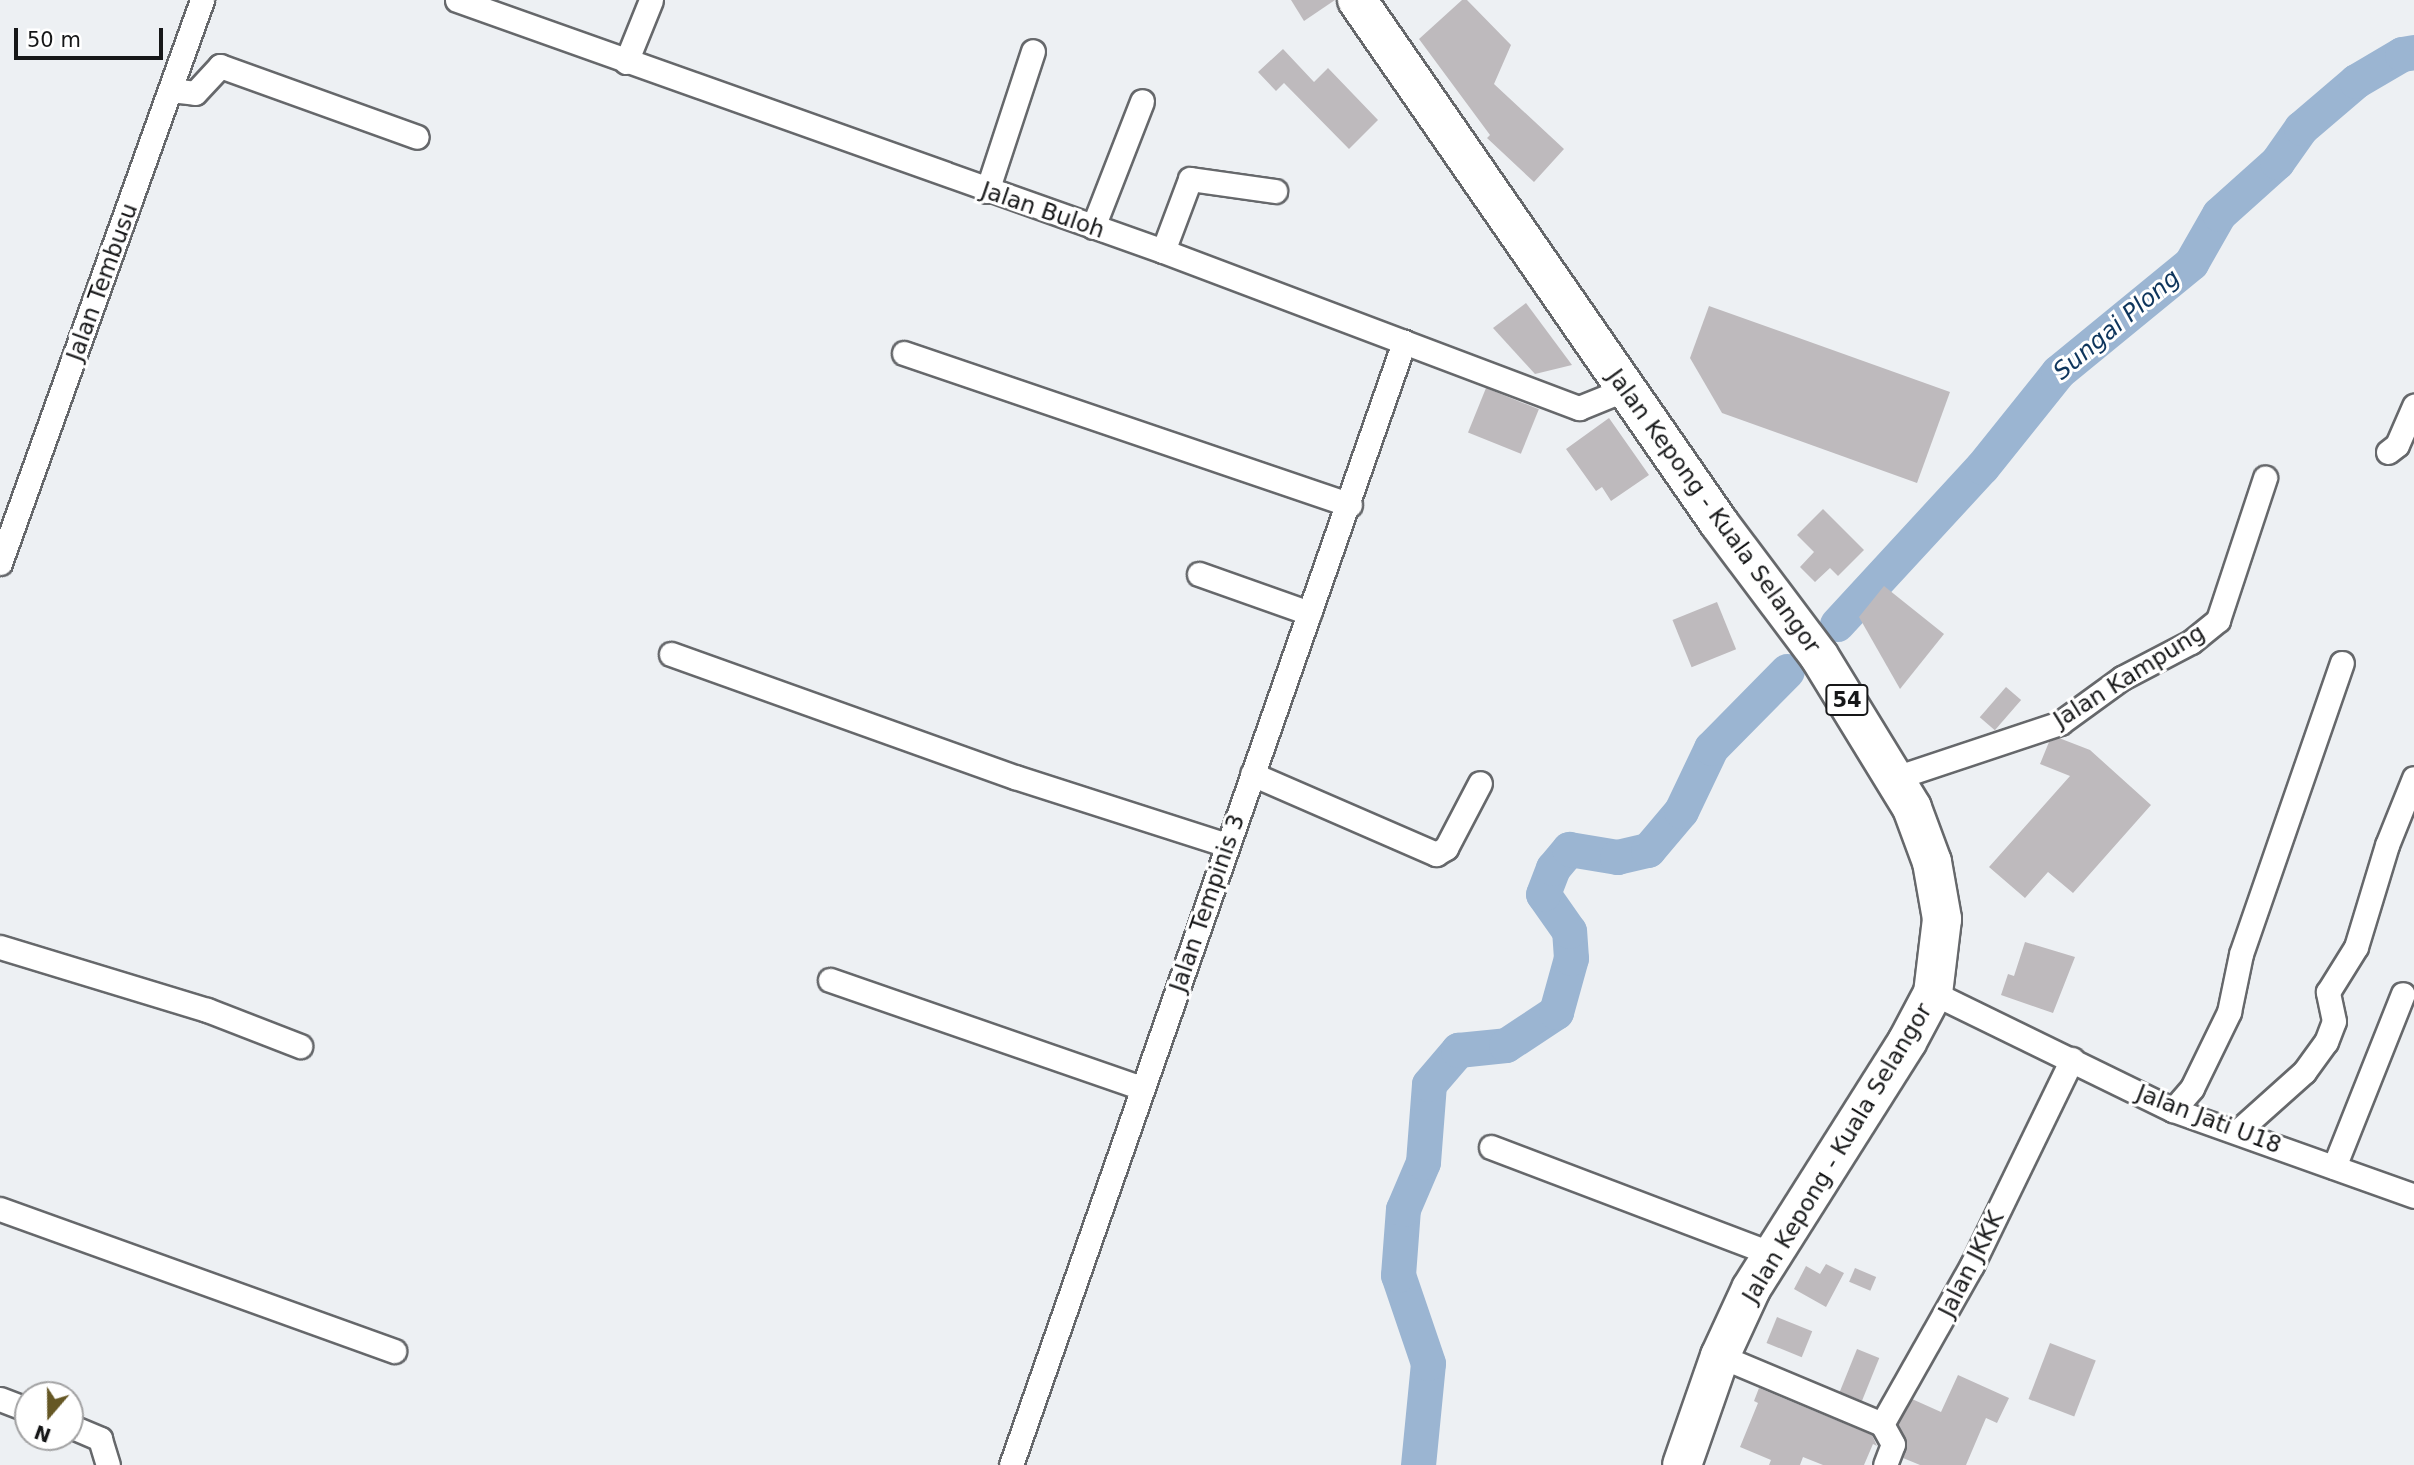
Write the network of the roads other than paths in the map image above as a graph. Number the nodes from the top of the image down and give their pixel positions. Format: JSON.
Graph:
{"nodes":[{"id":1,"x":202,"y":0,"type":"edge"},
{"id":2,"x":457,"y":0,"type":"edge"},
{"id":3,"x":651,"y":0,"type":"edge"},
{"id":4,"x":1357,"y":0,"type":"edge"},
{"id":5,"x":491,"y":6,"type":"edge"},
{"id":6,"x":1033,"y":51,"type":"dead end"},
{"id":7,"x":626,"y":62,"type":"junction"},
{"id":8,"x":171,"y":90,"type":"junction"},
{"id":9,"x":1142,"y":102,"type":"dead end"},
{"id":10,"x":417,"y":137,"type":"dead end"},
{"id":11,"x":987,"y":191,"type":"junction"},
{"id":12,"x":1275,"y":191,"type":"dead end"},
{"id":13,"x":1093,"y":227,"type":"junction"},
{"id":14,"x":1163,"y":251,"type":"junction"},
{"id":15,"x":1404,"y":342,"type":"junction"},
{"id":16,"x":904,"y":353,"type":"dead end"},
{"id":17,"x":1626,"y":389,"type":"junction"},
{"id":18,"x":2414,"y":406,"type":"edge"},
{"id":19,"x":2388,"y":452,"type":"dead end"},
{"id":20,"x":2265,"y":478,"type":"dead end"},
{"id":21,"x":1350,"y":505,"type":"junction"},
{"id":22,"x":0,"y":563,"type":"edge"},
{"id":23,"x":1199,"y":574,"type":"dead end"},
{"id":24,"x":1308,"y":613,"type":"junction"},
{"id":25,"x":671,"y":654,"type":"dead end"},
{"id":26,"x":2342,"y":663,"type":"dead end"},
{"id":27,"x":1252,"y":774,"type":"junction"},
{"id":28,"x":1895,"y":778,"type":"junction"},
{"id":29,"x":2414,"y":778,"type":"edge"},
{"id":30,"x":1480,"y":783,"type":"dead end"},
{"id":31,"x":1227,"y":845,"type":"junction"},
{"id":32,"x":0,"y":947,"type":"edge"},
{"id":33,"x":830,"y":980,"type":"dead end"},
{"id":34,"x":1933,"y":993,"type":"junction"},
{"id":35,"x":2403,"y":994,"type":"dead end"},
{"id":36,"x":300,"y":1046,"type":"dead end"},
{"id":37,"x":2072,"y":1059,"type":"junction"},
{"id":38,"x":1142,"y":1088,"type":"junction"},
{"id":39,"x":2173,"y":1110,"type":"junction"},
{"id":40,"x":2238,"y":1131,"type":"junction"},
{"id":41,"x":1491,"y":1147,"type":"dead end"},
{"id":42,"x":2334,"y":1167,"type":"junction"},
{"id":43,"x":2414,"y":1196,"type":"edge"},
{"id":44,"x":0,"y":1209,"type":"edge"},
{"id":45,"x":1770,"y":1254,"type":"junction"},
{"id":46,"x":394,"y":1351,"type":"dead end"},
{"id":47,"x":1720,"y":1356,"type":"junction"},
{"id":48,"x":1882,"y":1424,"type":"junction"},
{"id":49,"x":84,"y":1432,"type":"edge"},
{"id":50,"x":108,"y":1465,"type":"edge"},
{"id":51,"x":1011,"y":1465,"type":"edge"},
{"id":52,"x":1682,"y":1465,"type":"edge"},
{"id":53,"x":1885,"y":1465,"type":"edge"}],
"edges":[{"from":1,"to":8,"type":"street","name":"Jalan Tembusu"},
{"from":2,"to":5,"type":"street","name":"Jalan Buloh"},
{"from":3,"to":7,"type":"street"},
{"from":4,"to":17,"type":"highway","name":"Jalan Kepong - Kuala Selangor","number":"54"},
{"from":5,"to":7,"type":"street","name":"Jalan Buloh"},
{"from":6,"to":11,"type":"street"},
{"from":7,"to":11,"type":"street","name":"Jalan Buloh"},
{"from":8,"to":10,"type":"street"},
{"from":8,"to":22,"type":"street","name":"Jalan Tembusu"},
{"from":9,"to":13,"type":"street"},
{"from":11,"to":13,"type":"street","name":"Jalan Buloh"},
{"from":12,"to":14,"type":"street"},
{"from":13,"to":14,"type":"street","name":"Jalan Buloh"},
{"from":14,"to":15,"type":"street","name":"Jalan Buloh"},
{"from":15,"to":17,"type":"street","name":"Jalan Buloh"},
{"from":15,"to":21,"type":"street","name":"Jalan Tempinis 3"},
{"from":16,"to":21,"type":"street"},
{"from":17,"to":28,"type":"highway","name":"Jalan Kepong - Kuala Selangor","number":"54"},
{"from":18,"to":19,"type":"street"},
{"from":20,"to":28,"type":"street","name":"Jalan Kampung"},
{"from":21,"to":24,"type":"street","name":"Jalan Tempinis 3"},
{"from":23,"to":24,"type":"street"},
{"from":24,"to":27,"type":"street","name":"Jalan Tempinis 3"},
{"from":25,"to":31,"type":"street"},
{"from":26,"to":39,"type":"street"},
{"from":27,"to":30,"type":"street"},
{"from":27,"to":31,"type":"street","name":"Jalan Tempinis 3"},
{"from":28,"to":34,"type":"highway","name":"Jalan Kepong - Kuala Selangor","number":"54"},
{"from":29,"to":40,"type":"street"},
{"from":31,"to":38,"type":"street","name":"Jalan Tempinis 3"},
{"from":32,"to":36,"type":"street"},
{"from":33,"to":38,"type":"street"},
{"from":34,"to":37,"type":"street","name":"Jalan Jati U18"},
{"from":34,"to":45,"type":"highway","name":"Jalan Kepong - Kuala Selangor","number":"54"},
{"from":35,"to":42,"type":"street"},
{"from":37,"to":39,"type":"street","name":"Jalan Jati U18"},
{"from":37,"to":48,"type":"street","name":"Jalan JKKK"},
{"from":38,"to":51,"type":"street","name":"Jalan Tempinis 3"},
{"from":39,"to":40,"type":"street","name":"Jalan Jati U18"},
{"from":40,"to":42,"type":"street","name":"Jalan Jati U18"},
{"from":41,"to":45,"type":"street"},
{"from":42,"to":43,"type":"street","name":"Jalan Jati U18"},
{"from":44,"to":46,"type":"street"},
{"from":45,"to":47,"type":"highway","name":"Jalan Kepong - Kuala Selangor","number":"54"},
{"from":47,"to":48,"type":"street"},
{"from":47,"to":52,"type":"highway","name":"Jalan Kepong - Kuala Selangor","number":"54"},
{"from":48,"to":53,"type":"street"},
{"from":49,"to":50,"type":"street"}]}
